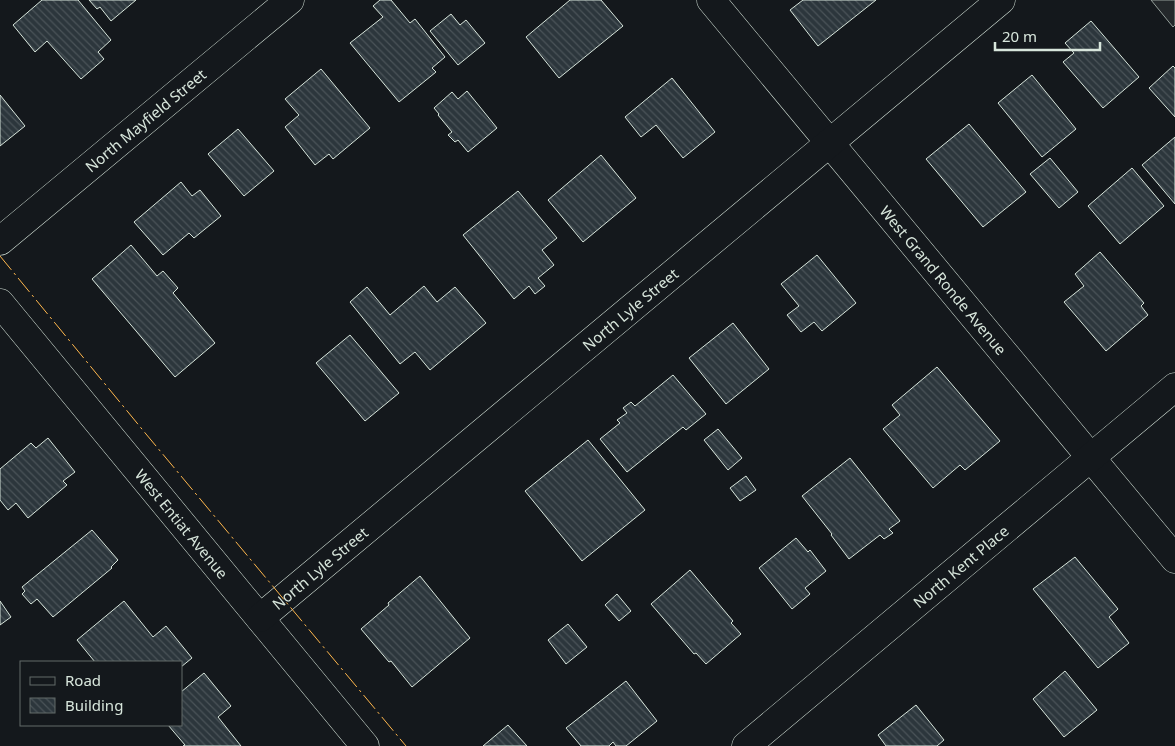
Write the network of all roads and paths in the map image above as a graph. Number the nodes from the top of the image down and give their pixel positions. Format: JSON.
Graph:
{"nodes":[{"id":1,"x":290,"y":0,"type":"edge"},
{"id":2,"x":711,"y":0,"type":"edge"},
{"id":3,"x":1001,"y":0,"type":"edge"},
{"id":4,"x":830,"y":143,"type":"junction"},
{"id":5,"x":0,"y":241,"type":"edge"},
{"id":6,"x":0,"y":303,"type":"edge"},
{"id":7,"x":1175,"y":387,"type":"edge"},
{"id":8,"x":1091,"y":458,"type":"junction"},
{"id":9,"x":1175,"y":559,"type":"edge"},
{"id":10,"x":260,"y":618,"type":"junction"},
{"id":11,"x":365,"y":746,"type":"edge"},
{"id":12,"x":746,"y":746,"type":"edge"}],
"edges":[{"from":1,"to":5,"type":"street","name":"North Mayfield Street"},
{"from":2,"to":4,"type":"street","name":"West Grand Ronde Avenue"},
{"from":3,"to":4,"type":"street","name":"North Lyle Street"},
{"from":4,"to":8,"type":"street","name":"West Grand Ronde Avenue"},
{"from":4,"to":10,"type":"street","name":"North Lyle Street"},
{"from":6,"to":10,"type":"street","name":"West Entiat Avenue"},
{"from":7,"to":8,"type":"street","name":"North Kent Place"},
{"from":8,"to":9,"type":"street","name":"West Grand Ronde Avenue"},
{"from":8,"to":12,"type":"street","name":"North Kent Place"},
{"from":10,"to":11,"type":"street","name":"West Entiat Avenue"}]}
